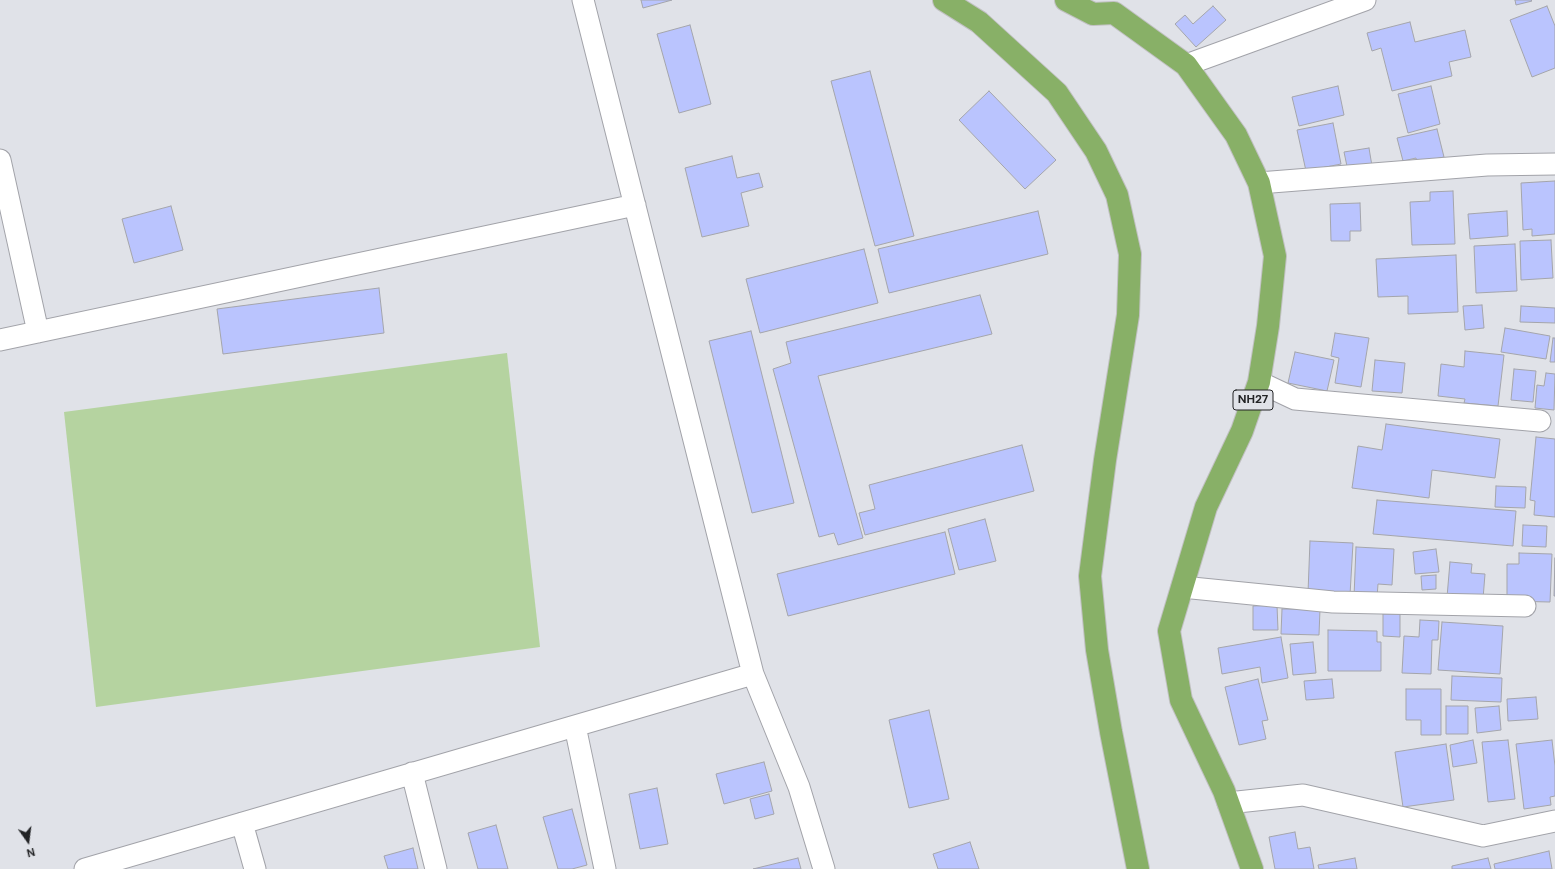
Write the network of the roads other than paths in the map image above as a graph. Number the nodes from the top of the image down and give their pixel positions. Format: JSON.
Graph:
{"nodes":[{"id":1,"x":583,"y":0,"type":"edge"},
{"id":2,"x":944,"y":0,"type":"edge"},
{"id":3,"x":1066,"y":0,"type":"edge"},
{"id":4,"x":1365,"y":0,"type":"edge"},
{"id":5,"x":1115,"y":6,"type":"edge"},
{"id":6,"x":1186,"y":65,"type":"junction"},
{"id":7,"x":0,"y":160,"type":"edge"},
{"id":8,"x":1555,"y":164,"type":"edge"},
{"id":9,"x":1259,"y":183,"type":"junction"},
{"id":10,"x":635,"y":205,"type":"junction"},
{"id":11,"x":38,"y":332,"type":"junction"},
{"id":12,"x":0,"y":340,"type":"edge"},
{"id":13,"x":1259,"y":382,"type":"junction"},
{"id":14,"x":1540,"y":421,"type":"dead end"},
{"id":15,"x":1182,"y":587,"type":"junction"},
{"id":16,"x":1525,"y":606,"type":"dead end"},
{"id":17,"x":753,"y":674,"type":"junction"},
{"id":18,"x":575,"y":726,"type":"junction"},
{"id":19,"x":412,"y":773,"type":"junction"},
{"id":20,"x":1228,"y":803,"type":"junction"},
{"id":21,"x":1555,"y":821,"type":"edge"},
{"id":22,"x":242,"y":823,"type":"junction"},
{"id":23,"x":90,"y":868,"type":"edge"},
{"id":24,"x":255,"y":869,"type":"edge"},
{"id":25,"x":436,"y":869,"type":"edge"},
{"id":26,"x":605,"y":869,"type":"edge"},
{"id":27,"x":824,"y":869,"type":"edge"},
{"id":28,"x":1138,"y":869,"type":"edge"},
{"id":29,"x":1252,"y":869,"type":"edge"}],
"edges":[{"from":1,"to":10,"type":"street"},
{"from":2,"to":28,"type":"highway"},
{"from":3,"to":5,"type":"highway","number":"NH27"},
{"from":4,"to":6,"type":"street"},
{"from":5,"to":6,"type":"highway","number":"NH27"},
{"from":6,"to":9,"type":"highway","number":"NH27"},
{"from":7,"to":11,"type":"street"},
{"from":8,"to":9,"type":"street"},
{"from":9,"to":13,"type":"highway","number":"NH27"},
{"from":10,"to":11,"type":"street"},
{"from":10,"to":17,"type":"street"},
{"from":11,"to":12,"type":"street"},
{"from":13,"to":14,"type":"street"},
{"from":13,"to":15,"type":"highway","number":"NH27"},
{"from":15,"to":16,"type":"street"},
{"from":15,"to":20,"type":"highway","number":"NH27"},
{"from":17,"to":18,"type":"street"},
{"from":17,"to":27,"type":"street"},
{"from":18,"to":19,"type":"street"},
{"from":18,"to":26,"type":"street"},
{"from":19,"to":22,"type":"street"},
{"from":19,"to":25,"type":"street"},
{"from":20,"to":21,"type":"street"},
{"from":20,"to":29,"type":"highway","number":"NH27"},
{"from":22,"to":23,"type":"street"},
{"from":22,"to":24,"type":"street"}]}
